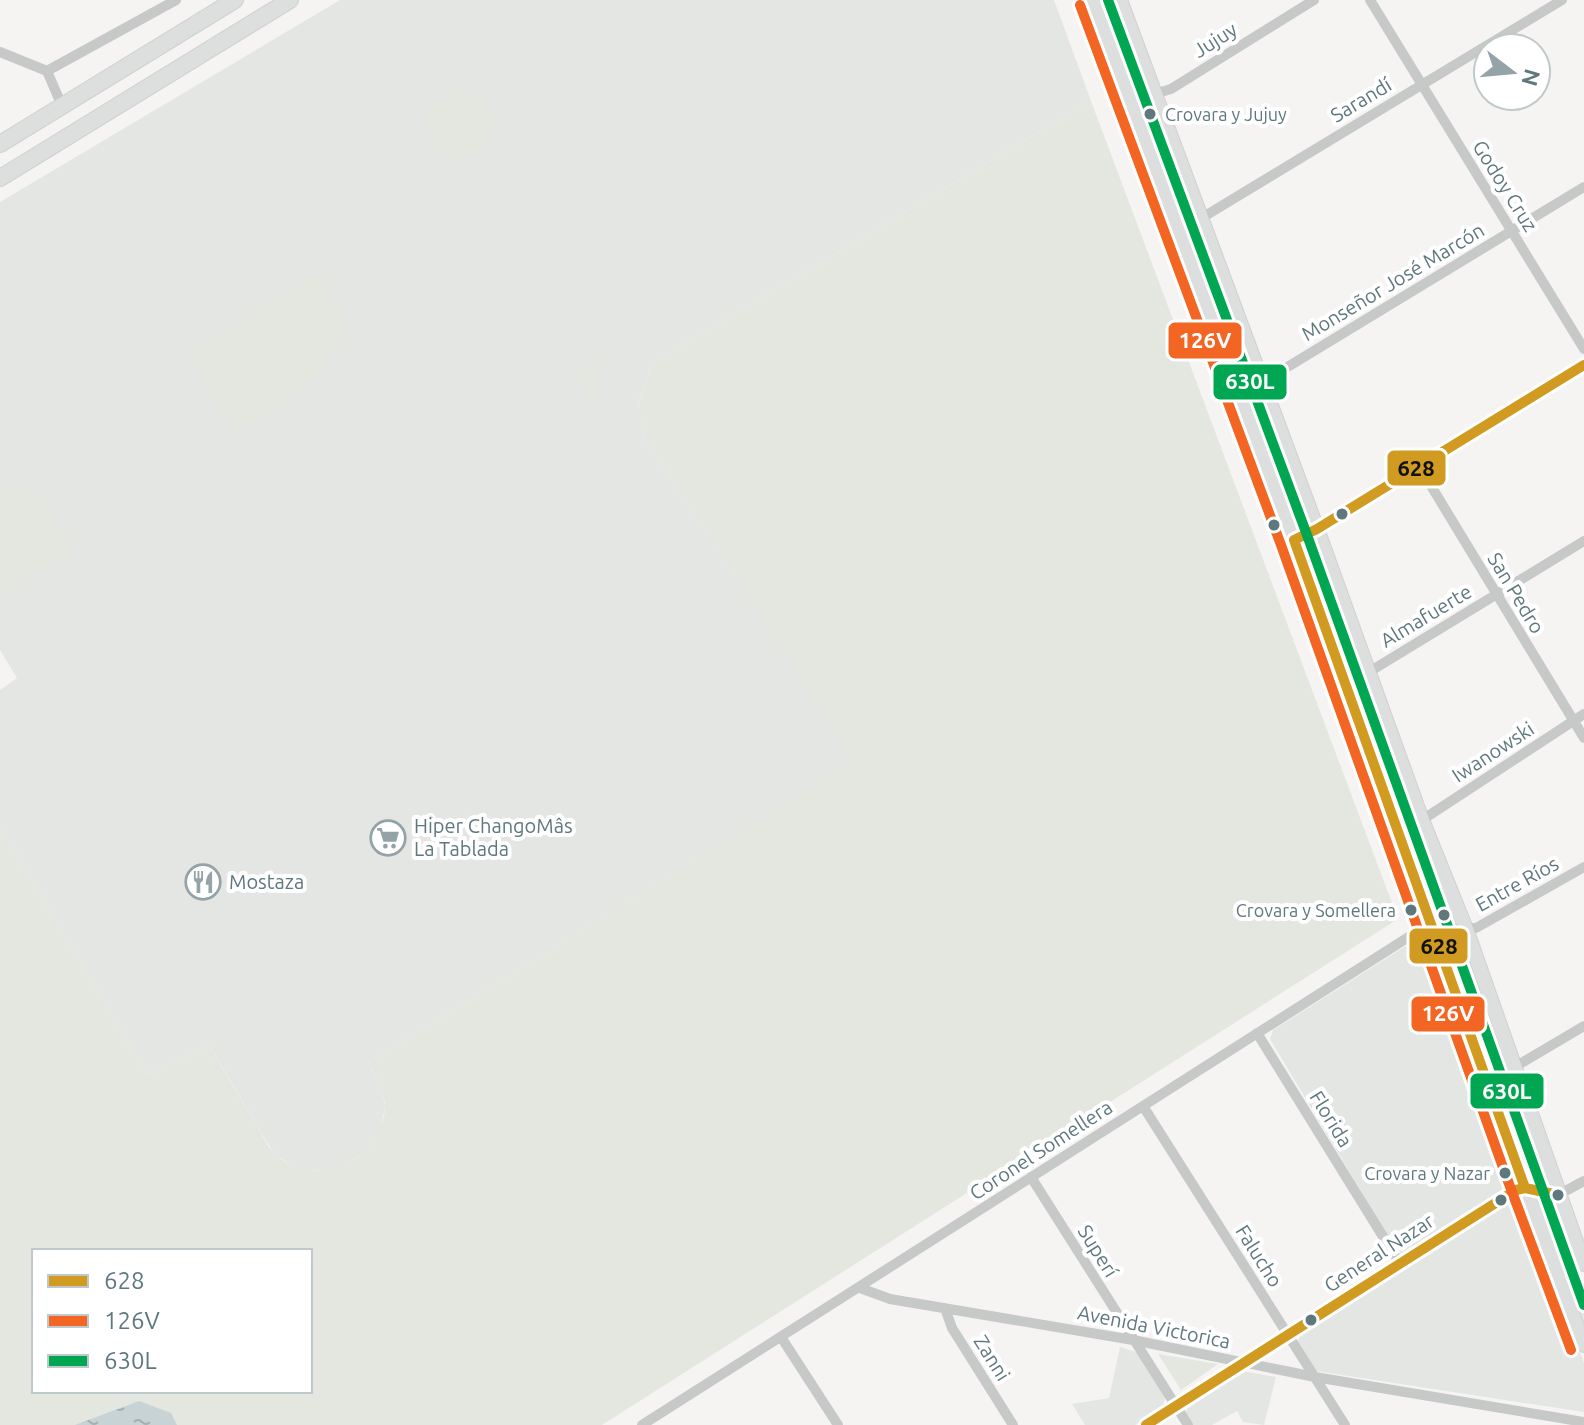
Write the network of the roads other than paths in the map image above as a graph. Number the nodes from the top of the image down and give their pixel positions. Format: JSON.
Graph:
{"nodes":[{"id":1,"x":176,"y":0,"type":"edge"},
{"id":2,"x":235,"y":0,"type":"edge"},
{"id":3,"x":290,"y":0,"type":"edge"},
{"id":4,"x":1093,"y":0,"type":"edge"},
{"id":5,"x":1120,"y":0,"type":"edge"},
{"id":6,"x":1314,"y":0,"type":"edge"},
{"id":7,"x":1370,"y":0,"type":"edge"},
{"id":8,"x":1562,"y":0,"type":"edge"},
{"id":9,"x":0,"y":52,"type":"edge"},
{"id":10,"x":47,"y":71,"type":"junction"},
{"id":11,"x":1421,"y":85,"type":"junction"},
{"id":12,"x":1155,"y":96,"type":"junction"},
{"id":13,"x":1131,"y":101,"type":"junction"},
{"id":14,"x":62,"y":106,"type":"junction"},
{"id":15,"x":0,"y":144,"type":"edge"},
{"id":16,"x":0,"y":178,"type":"edge"},
{"id":17,"x":1584,"y":187,"type":"edge"},
{"id":18,"x":1200,"y":219,"type":"junction"},
{"id":19,"x":1178,"y":229,"type":"junction"},
{"id":20,"x":1511,"y":230,"type":"junction"},
{"id":21,"x":1584,"y":349,"type":"edge"},
{"id":22,"x":1584,"y":365,"type":"edge"},
{"id":23,"x":1261,"y":383,"type":"junction"},
{"id":24,"x":1419,"y":466,"type":"junction"},
{"id":25,"x":1317,"y":529,"type":"junction"},
{"id":26,"x":1294,"y":540,"type":"junction"},
{"id":27,"x":1584,"y":541,"type":"edge"},
{"id":28,"x":1496,"y":595,"type":"junction"},
{"id":29,"x":1369,"y":672,"type":"junction"},
{"id":30,"x":1579,"y":717,"type":"edge"},
{"id":31,"x":1584,"y":738,"type":"edge"},
{"id":32,"x":1422,"y":820,"type":"junction"},
{"id":33,"x":1584,"y":867,"type":"edge"},
{"id":34,"x":1434,"y":928,"type":"junction"},
{"id":35,"x":1466,"y":929,"type":"junction"},
{"id":36,"x":1584,"y":1026,"type":"edge"},
{"id":37,"x":1257,"y":1033,"type":"junction"},
{"id":38,"x":1513,"y":1068,"type":"junction"},
{"id":39,"x":1143,"y":1106,"type":"junction"},
{"id":40,"x":1031,"y":1177,"type":"junction"},
{"id":41,"x":1584,"y":1181,"type":"edge"},
{"id":42,"x":1525,"y":1188,"type":"junction"},
{"id":43,"x":1558,"y":1195,"type":"junction"},
{"id":44,"x":1400,"y":1264,"type":"junction"},
{"id":45,"x":1584,"y":1264,"type":"edge"},
{"id":46,"x":860,"y":1288,"type":"junction"},
{"id":47,"x":945,"y":1308,"type":"junction"},
{"id":48,"x":1287,"y":1336,"type":"junction"},
{"id":49,"x":781,"y":1337,"type":"junction"},
{"id":50,"x":1133,"y":1340,"type":"junction"},
{"id":51,"x":1584,"y":1345,"type":"edge"},
{"id":52,"x":1244,"y":1362,"type":"junction"},
{"id":53,"x":1315,"y":1377,"type":"junction"},
{"id":54,"x":1175,"y":1406,"type":"junction"},
{"id":55,"x":1584,"y":1422,"type":"edge"},
{"id":56,"x":650,"y":1423,"type":"edge"},
{"id":57,"x":838,"y":1425,"type":"edge"},
{"id":58,"x":1013,"y":1425,"type":"edge"},
{"id":59,"x":1146,"y":1425,"type":"edge"},
{"id":60,"x":1188,"y":1425,"type":"edge"},
{"id":61,"x":1345,"y":1425,"type":"edge"}],
"edges":[{"from":1,"to":10,"type":"street"},
{"from":2,"to":14,"type":"main road"},
{"from":3,"to":16,"type":"main road"},
{"from":4,"to":13,"type":"main road"},
{"from":5,"to":12,"type":"main road"},
{"from":6,"to":12,"type":"street","name":"Jujuy"},
{"from":7,"to":11,"type":"street","name":"Godoy Cruz"},
{"from":8,"to":11,"type":"street","name":"Sarandí"},
{"from":9,"to":10,"type":"street"},
{"from":10,"to":14,"type":"street"},
{"from":11,"to":18,"type":"street","name":"Sarandí"},
{"from":11,"to":20,"type":"street","name":"Godoy Cruz"},
{"from":12,"to":13,"type":"street","name":"Jujuy"},
{"from":12,"to":18,"type":"main road"},
{"from":13,"to":19,"type":"main road"},
{"from":14,"to":15,"type":"main road"},
{"from":17,"to":20,"type":"street","name":"Monseñor José Marcón"},
{"from":18,"to":19,"type":"street","name":"Sarandí"},
{"from":18,"to":23,"type":"main road"},
{"from":19,"to":26,"type":"main road"},
{"from":20,"to":21,"type":"street","name":"Godoy Cruz"},
{"from":20,"to":23,"type":"street","name":"Monseñor José Marcón"},
{"from":22,"to":24,"type":"street"},
{"from":23,"to":25,"type":"main road"},
{"from":24,"to":25,"type":"street"},
{"from":24,"to":28,"type":"street","name":"San Pedro"},
{"from":25,"to":26,"type":"street"},
{"from":25,"to":29,"type":"main road"},
{"from":26,"to":34,"type":"main road"},
{"from":27,"to":28,"type":"street","name":"Almafuerte"},
{"from":28,"to":29,"type":"street","name":"Almafuerte"},
{"from":28,"to":30,"type":"street","name":"San Pedro"},
{"from":29,"to":32,"type":"main road"},
{"from":30,"to":31,"type":"street","name":"San Pedro"},
{"from":30,"to":32,"type":"street","name":"Iwanowski"},
{"from":32,"to":35,"type":"main road"},
{"from":33,"to":35,"type":"street","name":"Entre Ríos"},
{"from":34,"to":35,"type":"street","name":"Coronel Somellera"},
{"from":34,"to":37,"type":"street","name":"Coronel Somellera"},
{"from":34,"to":42,"type":"main road"},
{"from":35,"to":38,"type":"main road"},
{"from":36,"to":38,"type":"street"},
{"from":37,"to":39,"type":"street","name":"Coronel Somellera"},
{"from":37,"to":44,"type":"street","name":"Florida"},
{"from":38,"to":43,"type":"main road"},
{"from":39,"to":40,"type":"street","name":"Coronel Somellera"},
{"from":39,"to":48,"type":"street","name":"Falucho"},
{"from":40,"to":46,"type":"street","name":"Coronel Somellera"},
{"from":40,"to":50,"type":"street","name":"Superí"},
{"from":41,"to":43,"type":"street"},
{"from":42,"to":43,"type":"street"},
{"from":42,"to":44,"type":"street","name":"General Nazar"},
{"from":42,"to":51,"type":"main road"},
{"from":43,"to":45,"type":"main road"},
{"from":44,"to":48,"type":"street","name":"General Nazar"},
{"from":46,"to":47,"type":"street","name":"Avenida Victorica"},
{"from":46,"to":49,"type":"street","name":"Coronel Somellera"},
{"from":47,"to":50,"type":"street","name":"Avenida Victorica"},
{"from":47,"to":58,"type":"street","name":"Zanni"},
{"from":48,"to":52,"type":"street","name":"General Nazar"},
{"from":48,"to":53,"type":"street","name":"Falucho"},
{"from":49,"to":56,"type":"street","name":"Coronel Somellera"},
{"from":49,"to":57,"type":"street"},
{"from":50,"to":52,"type":"street","name":"Avenida Victorica"},
{"from":50,"to":54,"type":"street","name":"Superí"},
{"from":52,"to":53,"type":"street","name":"Avenida Victorica"},
{"from":52,"to":54,"type":"street","name":"General Nazar"},
{"from":53,"to":55,"type":"street","name":"Avenida Victorica"},
{"from":53,"to":61,"type":"street","name":"Falucho"},
{"from":54,"to":59,"type":"street","name":"General Nazar"},
{"from":54,"to":60,"type":"street","name":"Superí"}]}
